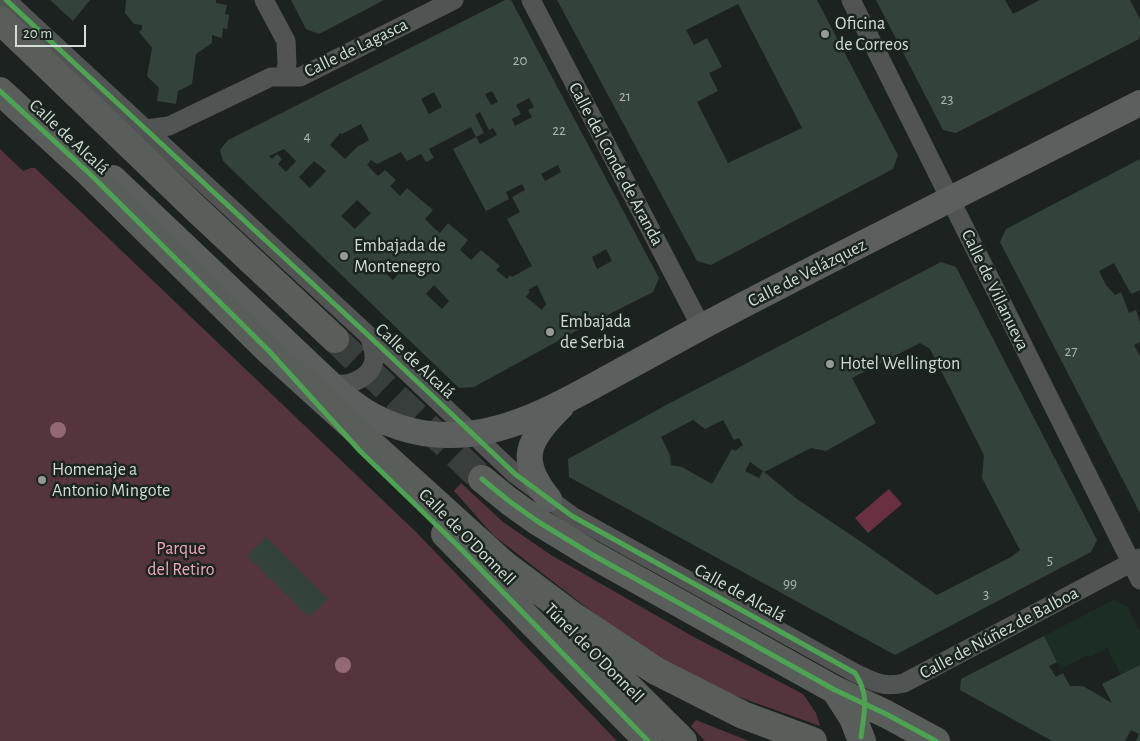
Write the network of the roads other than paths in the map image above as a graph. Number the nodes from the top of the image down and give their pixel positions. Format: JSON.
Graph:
{"nodes":[{"id":1,"x":6,"y":0,"type":"edge"},
{"id":2,"x":264,"y":0,"type":"edge"},
{"id":3,"x":454,"y":0,"type":"edge"},
{"id":4,"x":531,"y":0,"type":"edge"},
{"id":5,"x":851,"y":0,"type":"edge"},
{"id":6,"x":0,"y":20,"type":"edge"},
{"id":7,"x":285,"y":77,"type":"junction"},
{"id":8,"x":0,"y":91,"type":"edge"},
{"id":9,"x":1140,"y":103,"type":"edge"},
{"id":10,"x":146,"y":128,"type":"junction"},
{"id":11,"x":57,"y":144,"type":"junction"},
{"id":12,"x":950,"y":199,"type":"junction"},
{"id":13,"x":704,"y":326,"type":"junction"},
{"id":14,"x":370,"y":336,"type":"junction"},
{"id":15,"x":335,"y":339,"type":"tunnel mouth"},
{"id":16,"x":268,"y":351,"type":"junction"},
{"id":17,"x":325,"y":379,"type":"junction"},
{"id":18,"x":568,"y":400,"type":"junction"},
{"id":19,"x":472,"y":434,"type":"junction"},
{"id":20,"x":482,"y":479,"type":"tunnel mouth"},
{"id":21,"x":549,"y":500,"type":"junction"},
{"id":22,"x":1136,"y":561,"type":"edge"},
{"id":23,"x":505,"y":565,"type":"junction"},
{"id":24,"x":1140,"y":580,"type":"edge"},
{"id":25,"x":845,"y":682,"type":"junction"},
{"id":26,"x":865,"y":704,"type":"junction"},
{"id":27,"x":861,"y":739,"type":"edge"},
{"id":28,"x":648,"y":741,"type":"edge"},
{"id":29,"x":683,"y":741,"type":"edge"},
{"id":30,"x":813,"y":741,"type":"edge"},
{"id":31,"x":936,"y":741,"type":"edge"}],
"edges":[{"from":1,"to":10,"type":"street","name":"Calle de Alcalá"},
{"from":2,"to":7,"type":"street"},
{"from":3,"to":7,"type":"street","name":"Calle de Lagasca"},
{"from":4,"to":13,"type":"street","name":"Calle del Conde de Aranda"},
{"from":5,"to":12,"type":"street","name":"Calle de Villanueva"},
{"from":6,"to":15,"type":"main road","name":"Calle de Alcalá"},
{"from":7,"to":10,"type":"street","name":"Calle de Lagasca"},
{"from":8,"to":11,"type":"main road","name":"Calle de Alcalá"},
{"from":9,"to":12,"type":"main road","name":"Calle de Velázquez"},
{"from":10,"to":14,"type":"street","name":"Calle de Alcalá"},
{"from":11,"to":16,"type":"main road","name":"Calle de Alcalá"},
{"from":11,"to":17,"type":"main road","name":"Calle de Alcalá"},
{"from":12,"to":13,"type":"main road","name":"Calle de Velázquez"},
{"from":12,"to":22,"type":"street","name":"Calle de Villanueva"},
{"from":13,"to":18,"type":"main road","name":"Calle de Velázquez"},
{"from":14,"to":17,"type":"street","name":"Calle de Alcalá"},
{"from":14,"to":19,"type":"street","name":"Calle de Alcalá"},
{"from":16,"to":23,"type":"main road","name":"Calle de Alcalá"},
{"from":16,"to":28,"type":"main road","name":"Calle de O'Donnell"},
{"from":17,"to":19,"type":"main road","name":"Calle de Alcalá"},
{"from":18,"to":19,"type":"main road","name":"Calle de Velázquez"},
{"from":18,"to":21,"type":"main road"},
{"from":19,"to":21,"type":"street","name":"Calle de Alcalá"},
{"from":20,"to":25,"type":"main road","name":"Calle de Alcalá"},
{"from":21,"to":25,"type":"street","name":"Calle de Alcalá"},
{"from":22,"to":24,"type":"street","name":"Calle de Villanueva"},
{"from":22,"to":25,"type":"street","name":"Calle de Núñez de Balboa"},
{"from":23,"to":29,"type":"main road","name":"Túnel de O'Donnell"},
{"from":23,"to":30,"type":"main road","name":"Calle de Alcalá"},
{"from":25,"to":26,"type":"main road","name":"Calle de Alcalá"},
{"from":25,"to":27,"type":"main road"},
{"from":26,"to":27,"type":"street"},
{"from":26,"to":31,"type":"main road","name":"Calle de Alcalá"}]}
